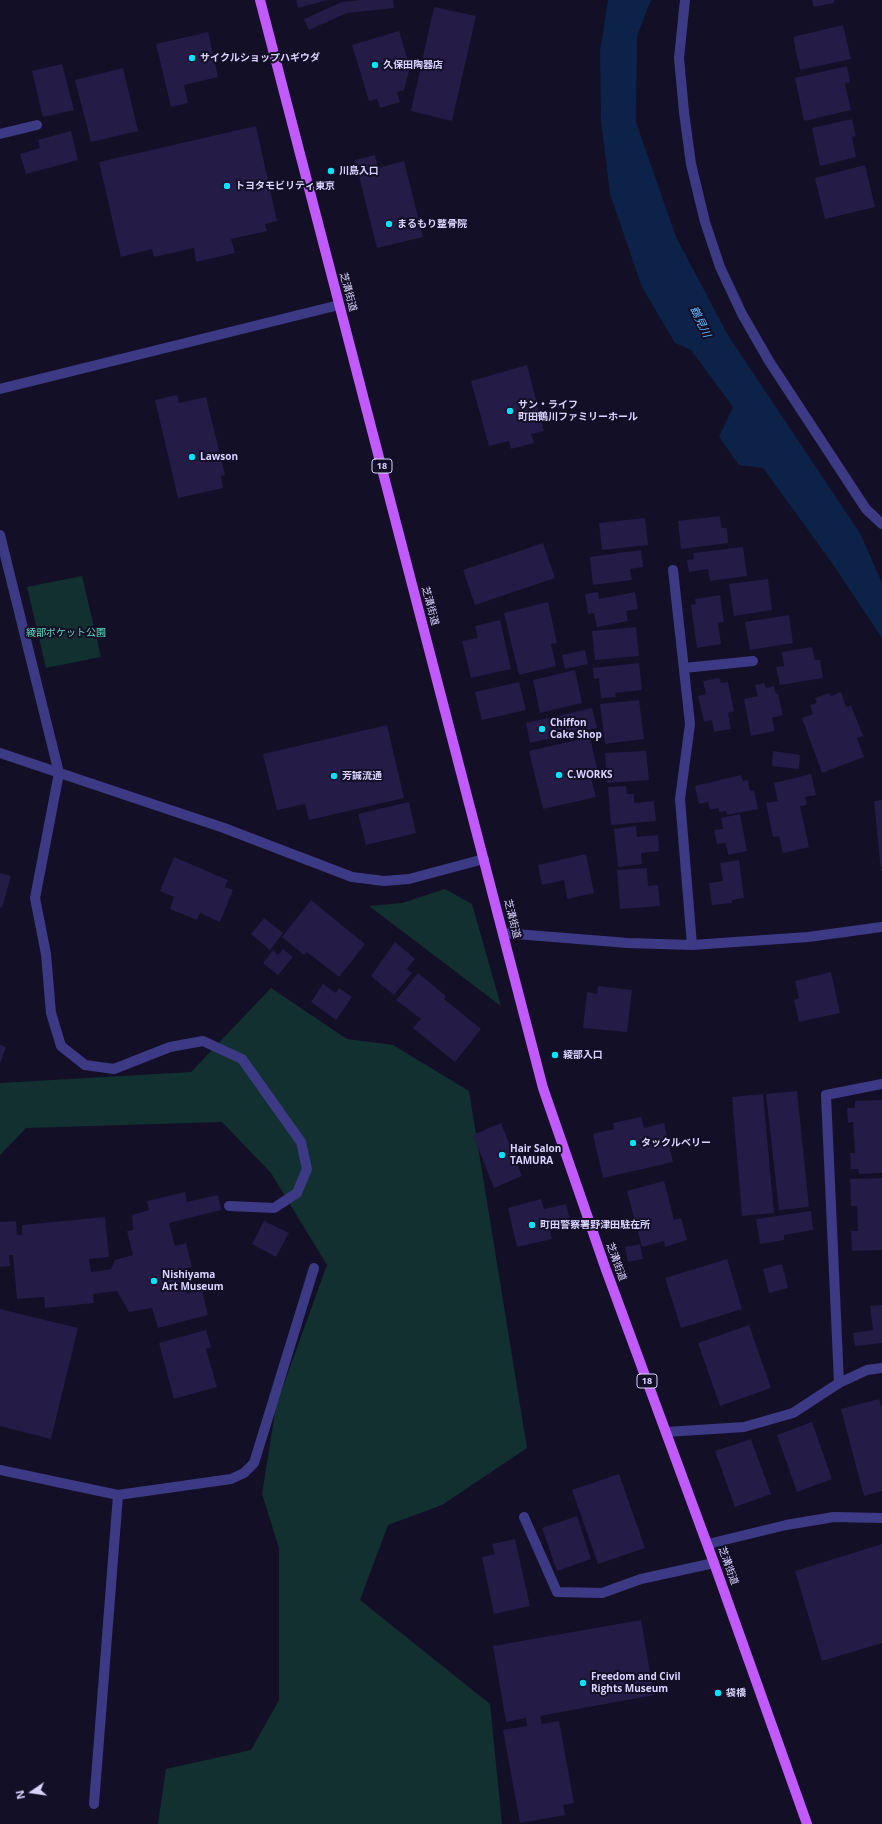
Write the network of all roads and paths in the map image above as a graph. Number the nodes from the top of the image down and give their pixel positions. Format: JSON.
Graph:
{"nodes":[{"id":1,"x":260,"y":0,"type":"edge"},
{"id":2,"x":685,"y":0,"type":"edge"},
{"id":3,"x":37,"y":125,"type":"dead end"},
{"id":4,"x":0,"y":134,"type":"edge"},
{"id":5,"x":339,"y":305,"type":"junction"},
{"id":6,"x":0,"y":389,"type":"edge"},
{"id":7,"x":882,"y":524,"type":"edge"},
{"id":8,"x":0,"y":535,"type":"edge"},
{"id":9,"x":673,"y":570,"type":"dead end"},
{"id":10,"x":10,"y":577,"type":"junction"},
{"id":11,"x":0,"y":580,"type":"edge"},
{"id":12,"x":752,"y":661,"type":"dead end"},
{"id":13,"x":684,"y":668,"type":"junction"},
{"id":14,"x":0,"y":753,"type":"edge"},
{"id":15,"x":59,"y":773,"type":"junction"},
{"id":16,"x":484,"y":859,"type":"junction"},
{"id":17,"x":882,"y":927,"type":"edge"},
{"id":18,"x":503,"y":933,"type":"junction"},
{"id":19,"x":692,"y":945,"type":"junction"},
{"id":20,"x":882,"y":1084,"type":"edge"},
{"id":21,"x":229,"y":1206,"type":"dead end"},
{"id":22,"x":314,"y":1268,"type":"dead end"},
{"id":23,"x":882,"y":1368,"type":"edge"},
{"id":24,"x":839,"y":1384,"type":"junction"},
{"id":25,"x":666,"y":1432,"type":"junction"},
{"id":26,"x":0,"y":1470,"type":"edge"},
{"id":27,"x":118,"y":1495,"type":"junction"},
{"id":28,"x":524,"y":1517,"type":"dead end"},
{"id":29,"x":882,"y":1518,"type":"edge"},
{"id":30,"x":708,"y":1544,"type":"junction"},
{"id":31,"x":714,"y":1563,"type":"junction"},
{"id":32,"x":94,"y":1804,"type":"dead end"},
{"id":33,"x":807,"y":1824,"type":"edge"}],
"edges":[{"from":1,"to":5,"type":"main road","name":"芝溝街道","number":"18"},
{"from":2,"to":7,"type":"street"},
{"from":3,"to":4,"type":"street"},
{"from":5,"to":6,"type":"street"},
{"from":5,"to":16,"type":"main road","name":"芝溝街道","number":"18"},
{"from":8,"to":10,"type":"street"},
{"from":9,"to":13,"type":"street"},
{"from":10,"to":11,"type":"street"},
{"from":10,"to":15,"type":"street"},
{"from":12,"to":13,"type":"street"},
{"from":13,"to":19,"type":"street"},
{"from":14,"to":15,"type":"street"},
{"from":15,"to":16,"type":"street"},
{"from":15,"to":21,"type":"street"},
{"from":16,"to":18,"type":"main road","name":"芝溝街道","number":"18"},
{"from":17,"to":19,"type":"street"},
{"from":18,"to":19,"type":"street"},
{"from":18,"to":25,"type":"main road","name":"芝溝街道","number":"18"},
{"from":20,"to":24,"type":"street"},
{"from":22,"to":27,"type":"street"},
{"from":23,"to":24,"type":"street"},
{"from":24,"to":25,"type":"street"},
{"from":25,"to":30,"type":"main road","name":"芝溝街道","number":"18"},
{"from":26,"to":27,"type":"street"},
{"from":27,"to":32,"type":"street"},
{"from":28,"to":31,"type":"street"},
{"from":29,"to":30,"type":"street"},
{"from":30,"to":31,"type":"main road","name":"芝溝街道","number":"18"},
{"from":31,"to":33,"type":"main road","name":"芝溝街道","number":"18"}]}
